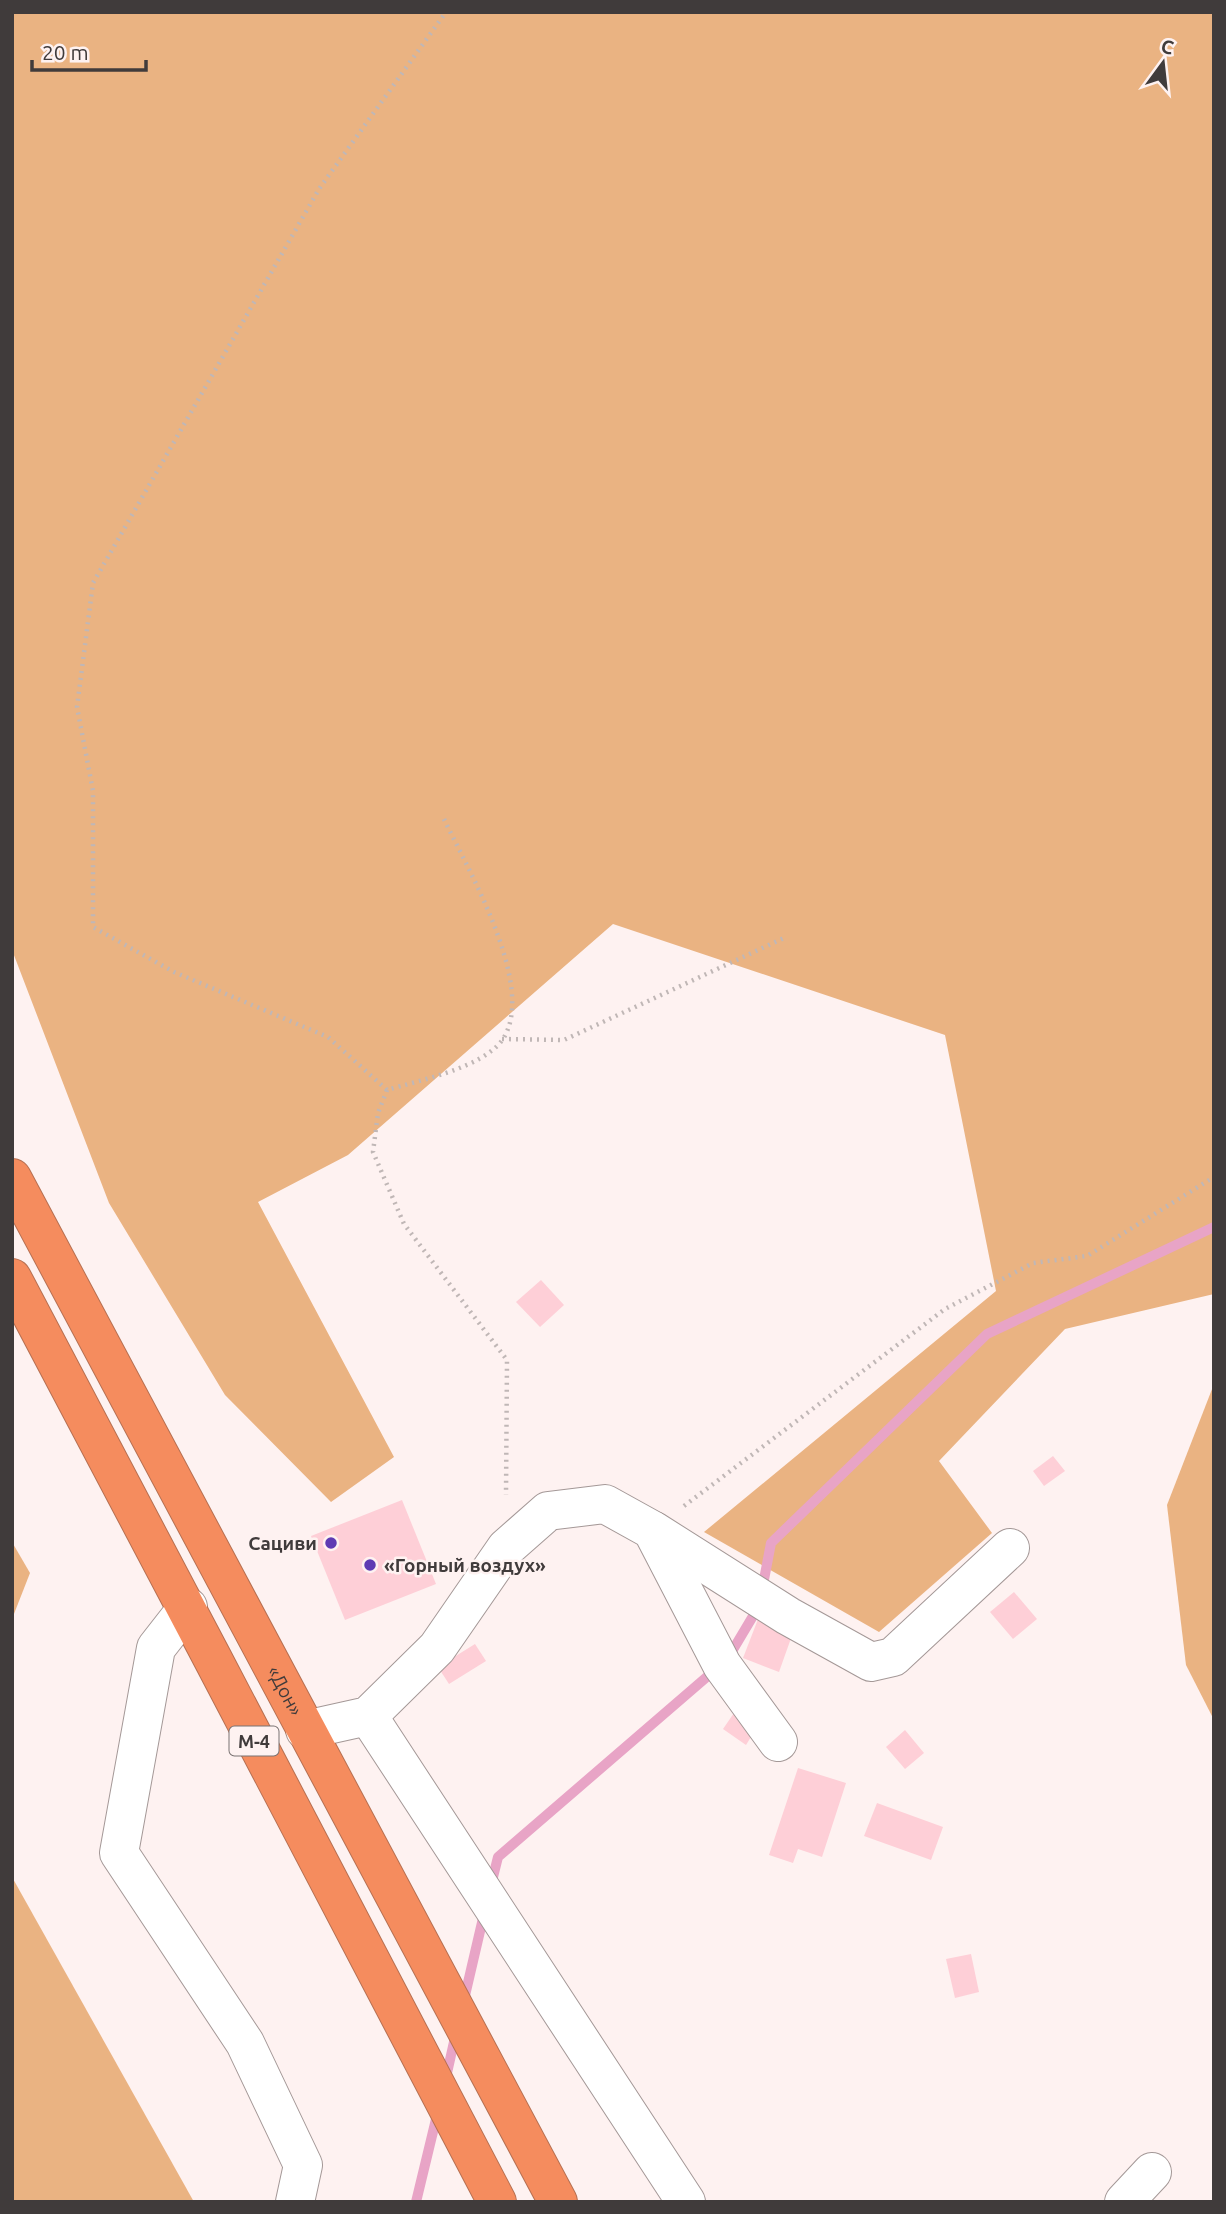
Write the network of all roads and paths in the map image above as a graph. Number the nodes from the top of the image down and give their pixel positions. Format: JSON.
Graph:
{"nodes":[{"id":1,"x":446,"y":12,"type":"edge"},
{"id":2,"x":444,"y":819,"type":"dead end"},
{"id":3,"x":784,"y":938,"type":"dead end"},
{"id":4,"x":502,"y":1040,"type":"junction"},
{"id":5,"x":387,"y":1090,"type":"junction"},
{"id":6,"x":1214,"y":1177,"type":"edge"},
{"id":7,"x":12,"y":1178,"type":"edge"},
{"id":8,"x":12,"y":1279,"type":"edge"},
{"id":9,"x":652,"y":1530,"type":"junction"},
{"id":10,"x":506,"y":1548,"type":"junction"},
{"id":11,"x":1010,"y":1548,"type":"dead end"},
{"id":12,"x":188,"y":1607,"type":"junction"},
{"id":13,"x":368,"y":1716,"type":"junction"},
{"id":14,"x":305,"y":1730,"type":"junction"},
{"id":15,"x":778,"y":1742,"type":"dead end"},
{"id":16,"x":1152,"y":2172,"type":"dead end"},
{"id":17,"x":295,"y":2202,"type":"edge"},
{"id":18,"x":497,"y":2202,"type":"edge"},
{"id":19,"x":558,"y":2202,"type":"edge"},
{"id":20,"x":686,"y":2202,"type":"edge"},
{"id":21,"x":1124,"y":2202,"type":"edge"}],
"edges":[{"from":1,"to":5,"type":"path"},
{"from":2,"to":4,"type":"path"},
{"from":3,"to":4,"type":"path"},
{"from":4,"to":5,"type":"path"},
{"from":5,"to":10,"type":"path"},
{"from":6,"to":9,"type":"path"},
{"from":7,"to":14,"type":"highway","name":"«Дон»","number":"М-4"},
{"from":8,"to":12,"type":"highway","number":"М-4"},
{"from":9,"to":10,"type":"street"},
{"from":9,"to":11,"type":"street"},
{"from":9,"to":15,"type":"street"},
{"from":10,"to":13,"type":"street"},
{"from":12,"to":17,"type":"street"},
{"from":12,"to":18,"type":"highway","number":"М-4"},
{"from":13,"to":14,"type":"street"},
{"from":13,"to":20,"type":"street"},
{"from":14,"to":19,"type":"highway","name":"«Дон»","number":"М-4"},
{"from":16,"to":21,"type":"street"}]}
